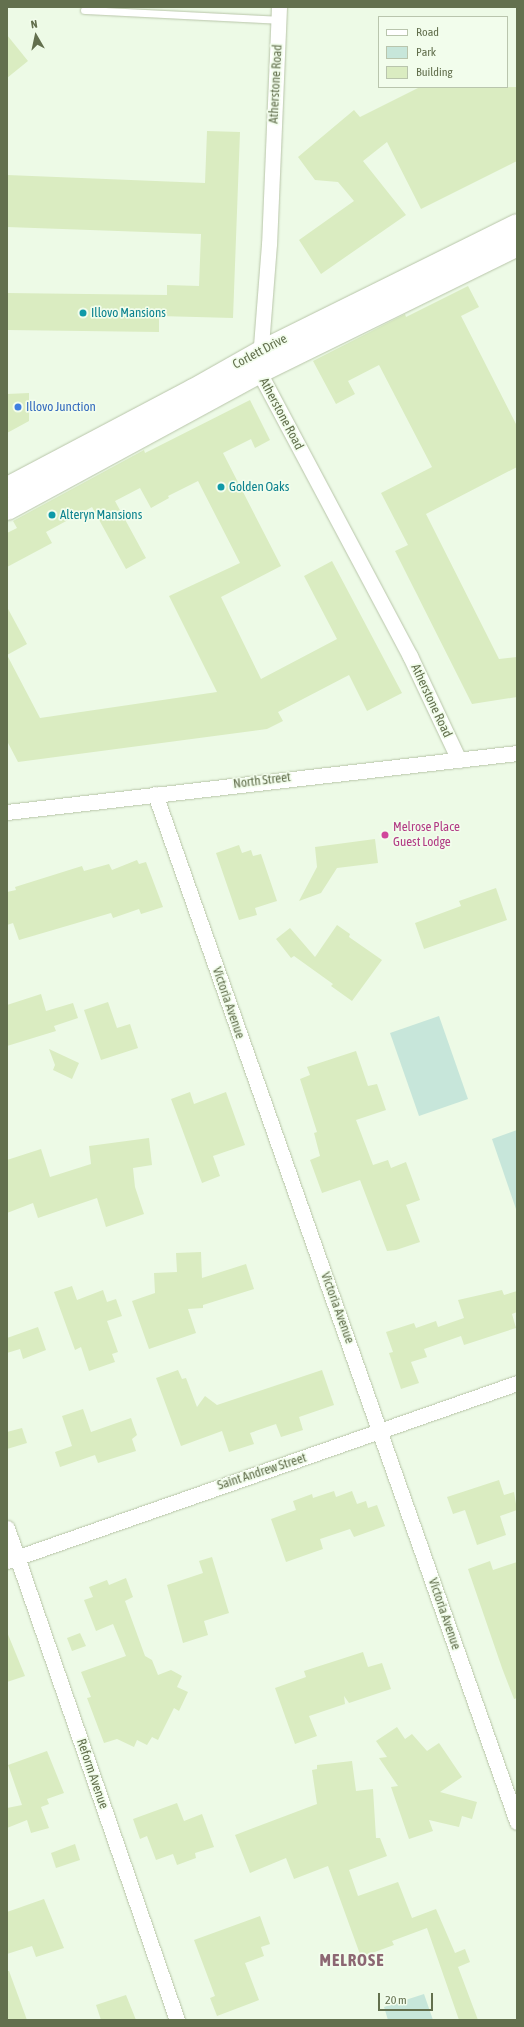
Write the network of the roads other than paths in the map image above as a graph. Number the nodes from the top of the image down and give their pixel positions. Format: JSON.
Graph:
{"nodes":[{"id":1,"x":84,"y":10,"type":"dead end"},
{"id":2,"x":279,"y":13,"type":"edge"},
{"id":3,"x":517,"y":224,"type":"edge"},
{"id":4,"x":517,"y":245,"type":"edge"},
{"id":5,"x":262,"y":350,"type":"junction"},
{"id":6,"x":259,"y":372,"type":"junction"},
{"id":7,"x":7,"y":487,"type":"edge"},
{"id":8,"x":7,"y":509,"type":"edge"},
{"id":9,"x":517,"y":753,"type":"edge"},
{"id":10,"x":459,"y":760,"type":"junction"},
{"id":11,"x":155,"y":794,"type":"junction"},
{"id":12,"x":7,"y":812,"type":"edge"},
{"id":13,"x":517,"y":1383,"type":"edge"},
{"id":14,"x":381,"y":1432,"type":"junction"},
{"id":15,"x":7,"y":1528,"type":"edge"},
{"id":16,"x":12,"y":1559,"type":"edge"},
{"id":17,"x":517,"y":1822,"type":"edge"},
{"id":18,"x":177,"y":2020,"type":"edge"}],
"edges":[{"from":1,"to":2,"type":"lane"},
{"from":2,"to":5,"type":"street","name":"Atherstone Road"},
{"from":3,"to":5,"type":"main road","name":"Corlett Drive"},
{"from":4,"to":6,"type":"main road","name":"Corlett Drive"},
{"from":5,"to":6,"type":"street","name":"Atherstone Road"},
{"from":5,"to":7,"type":"main road","name":"Corlett Drive"},
{"from":6,"to":8,"type":"main road","name":"Corlett Drive"},
{"from":6,"to":10,"type":"street","name":"Atherstone Road"},
{"from":9,"to":10,"type":"street","name":"North Street"},
{"from":10,"to":11,"type":"street","name":"North Street"},
{"from":11,"to":12,"type":"street","name":"North Street"},
{"from":11,"to":14,"type":"street","name":"Victoria Avenue"},
{"from":13,"to":14,"type":"street","name":"Saint Andrew Street"},
{"from":14,"to":16,"type":"street","name":"Saint Andrew Street"},
{"from":14,"to":17,"type":"street","name":"Victoria Avenue"},
{"from":15,"to":16,"type":"street","name":"Reform Avenue"},
{"from":16,"to":18,"type":"street","name":"Reform Avenue"}]}
